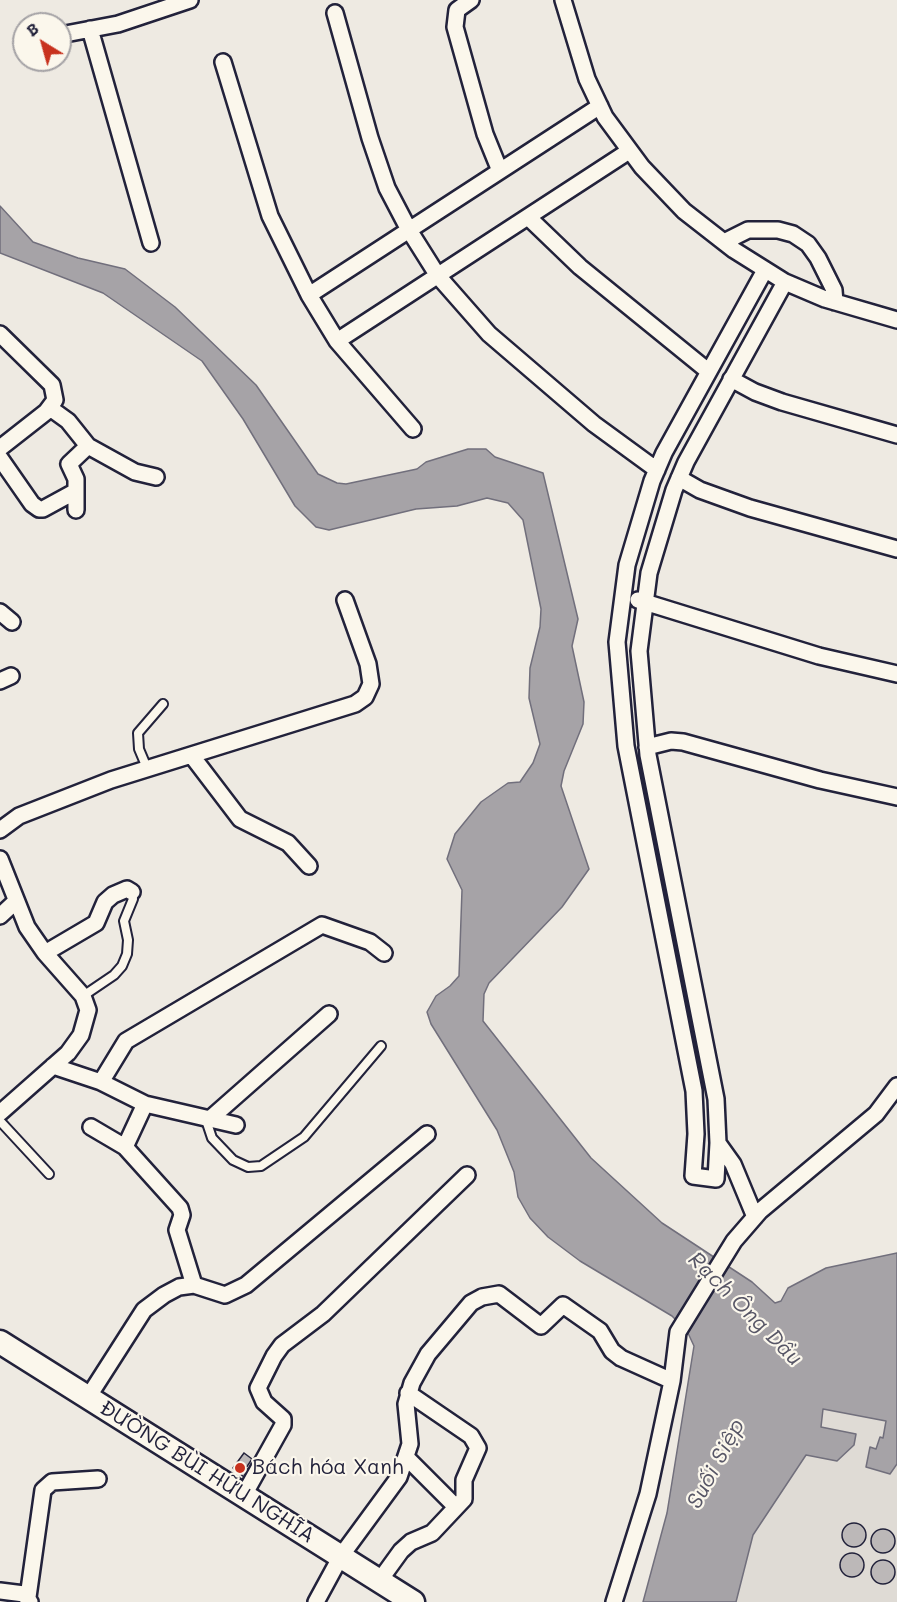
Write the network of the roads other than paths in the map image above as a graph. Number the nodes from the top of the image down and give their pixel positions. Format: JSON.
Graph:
{"nodes":[{"id":1,"x":190,"y":0,"type":"edge"},
{"id":2,"x":471,"y":0,"type":"edge"},
{"id":3,"x":563,"y":0,"type":"edge"},
{"id":4,"x":335,"y":13,"type":"dead end"},
{"id":5,"x":90,"y":29,"type":"junction"},
{"id":6,"x":72,"y":33,"type":"edge"},
{"id":7,"x":223,"y":62,"type":"dead end"},
{"id":8,"x":600,"y":106,"type":"junction"},
{"id":9,"x":629,"y":151,"type":"junction"},
{"id":10,"x":500,"y":171,"type":"junction"},
{"id":11,"x":528,"y":217,"type":"junction"},
{"id":12,"x":409,"y":230,"type":"junction"},
{"id":13,"x":724,"y":242,"type":"junction"},
{"id":14,"x":151,"y":243,"type":"dead end"},
{"id":15,"x":765,"y":270,"type":"junction"},
{"id":16,"x":438,"y":276,"type":"junction"},
{"id":17,"x":785,"y":282,"type":"junction"},
{"id":18,"x":309,"y":295,"type":"junction"},
{"id":19,"x":835,"y":302,"type":"junction"},
{"id":20,"x":897,"y":321,"type":"edge"},
{"id":21,"x":0,"y":334,"type":"edge"},
{"id":22,"x":337,"y":341,"type":"junction"},
{"id":23,"x":708,"y":371,"type":"junction"},
{"id":24,"x":731,"y":379,"type":"junction"},
{"id":25,"x":50,"y":408,"type":"junction"},
{"id":26,"x":413,"y":429,"type":"dead end"},
{"id":27,"x":897,"y":435,"type":"edge"},
{"id":28,"x":88,"y":446,"type":"junction"},
{"id":29,"x":0,"y":448,"type":"edge"},
{"id":30,"x":0,"y":458,"type":"edge"},
{"id":31,"x":657,"y":470,"type":"junction"},
{"id":32,"x":156,"y":477,"type":"dead end"},
{"id":33,"x":679,"y":478,"type":"junction"},
{"id":34,"x":76,"y":491,"type":"junction"},
{"id":35,"x":76,"y":510,"type":"dead end"},
{"id":36,"x":897,"y":549,"type":"edge"},
{"id":37,"x":623,"y":595,"type":"junction"},
{"id":38,"x":345,"y":600,"type":"dead end"},
{"id":39,"x":645,"y":602,"type":"junction"},
{"id":40,"x":0,"y":612,"type":"edge"},
{"id":41,"x":12,"y":622,"type":"dead end"},
{"id":42,"x":897,"y":674,"type":"edge"},
{"id":43,"x":163,"y":704,"type":"dead end"},
{"id":44,"x":647,"y":747,"type":"junction"},
{"id":45,"x":192,"y":756,"type":"junction"},
{"id":46,"x":147,"y":768,"type":"junction"},
{"id":47,"x":897,"y":797,"type":"edge"},
{"id":48,"x":1,"y":826,"type":"edge"},
{"id":49,"x":0,"y":859,"type":"edge"},
{"id":50,"x":309,"y":866,"type":"dead end"},
{"id":51,"x":132,"y":892,"type":"joint"},
{"id":52,"x":15,"y":902,"type":"junction"},
{"id":53,"x":0,"y":916,"type":"edge"},
{"id":54,"x":45,"y":953,"type":"junction"},
{"id":55,"x":384,"y":953,"type":"dead end"},
{"id":56,"x":83,"y":996,"type":"junction"},
{"id":57,"x":329,"y":1014,"type":"dead end"},
{"id":58,"x":704,"y":1040,"type":"junction"},
{"id":59,"x":381,"y":1046,"type":"dead end"},
{"id":60,"x":685,"y":1046,"type":"junction"},
{"id":61,"x":53,"y":1066,"type":"junction"},
{"id":62,"x":100,"y":1082,"type":"junction"},
{"id":63,"x":897,"y":1086,"type":"edge"},
{"id":64,"x":145,"y":1104,"type":"junction"},
{"id":65,"x":0,"y":1113,"type":"edge"},
{"id":66,"x":209,"y":1119,"type":"junction"},
{"id":67,"x":0,"y":1121,"type":"edge"},
{"id":68,"x":236,"y":1125,"type":"dead end"},
{"id":69,"x":91,"y":1127,"type":"dead end"},
{"id":70,"x":427,"y":1134,"type":"dead end"},
{"id":71,"x":718,"y":1143,"type":"junction"},
{"id":72,"x":125,"y":1147,"type":"junction"},
{"id":73,"x":49,"y":1174,"type":"dead end"},
{"id":74,"x":467,"y":1175,"type":"dead end"},
{"id":75,"x":754,"y":1217,"type":"junction"},
{"id":76,"x":194,"y":1285,"type":"junction"},
{"id":77,"x":0,"y":1342,"type":"edge"},
{"id":78,"x":672,"y":1381,"type":"junction"},
{"id":79,"x":408,"y":1394,"type":"junction"},
{"id":80,"x":87,"y":1399,"type":"junction"},
{"id":81,"x":407,"y":1458,"type":"junction"},
{"id":82,"x":98,"y":1479,"type":"dead end"},
{"id":83,"x":244,"y":1495,"type":"junction"},
{"id":84,"x":456,"y":1507,"type":"junction"},
{"id":85,"x":341,"y":1556,"type":"junction"},
{"id":86,"x":380,"y":1580,"type":"junction"},
{"id":87,"x":0,"y":1591,"type":"edge"},
{"id":88,"x":29,"y":1600,"type":"edge"},
{"id":89,"x":316,"y":1602,"type":"edge"},
{"id":90,"x":413,"y":1602,"type":"edge"},
{"id":91,"x":614,"y":1602,"type":"edge"}],
"edges":[{"from":1,"to":5,"type":"street"},
{"from":2,"to":10,"type":"street"},
{"from":3,"to":8,"type":"street"},
{"from":4,"to":12,"type":"street"},
{"from":5,"to":6,"type":"street"},
{"from":5,"to":14,"type":"street"},
{"from":7,"to":18,"type":"street"},
{"from":8,"to":9,"type":"street"},
{"from":8,"to":10,"type":"street"},
{"from":9,"to":11,"type":"street"},
{"from":9,"to":13,"type":"street"},
{"from":10,"to":12,"type":"street"},
{"from":11,"to":16,"type":"street"},
{"from":11,"to":23,"type":"street"},
{"from":12,"to":16,"type":"street"},
{"from":12,"to":18,"type":"street"},
{"from":13,"to":15,"type":"street"},
{"from":13,"to":19,"type":"street"},
{"from":15,"to":17,"type":"street"},
{"from":15,"to":23,"type":"street"},
{"from":16,"to":22,"type":"street"},
{"from":16,"to":31,"type":"street"},
{"from":17,"to":19,"type":"street"},
{"from":17,"to":24,"type":"street"},
{"from":18,"to":22,"type":"street"},
{"from":19,"to":20,"type":"street"},
{"from":21,"to":25,"type":"street"},
{"from":22,"to":26,"type":"street"},
{"from":23,"to":31,"type":"street"},
{"from":24,"to":27,"type":"street"},
{"from":24,"to":33,"type":"street"},
{"from":25,"to":28,"type":"street"},
{"from":25,"to":29,"type":"street"},
{"from":28,"to":32,"type":"street"},
{"from":28,"to":34,"type":"street"},
{"from":30,"to":34,"type":"street"},
{"from":31,"to":37,"type":"street"},
{"from":33,"to":36,"type":"street"},
{"from":33,"to":39,"type":"street"},
{"from":34,"to":35,"type":"street"},
{"from":37,"to":39,"type":"street"},
{"from":37,"to":60,"type":"street"},
{"from":38,"to":45,"type":"street"},
{"from":39,"to":42,"type":"street"},
{"from":39,"to":44,"type":"street"},
{"from":40,"to":41,"type":"street"},
{"from":43,"to":46,"type":"lane"},
{"from":44,"to":47,"type":"street"},
{"from":44,"to":58,"type":"street"},
{"from":45,"to":46,"type":"street"},
{"from":45,"to":50,"type":"street"},
{"from":46,"to":48,"type":"street"},
{"from":49,"to":52,"type":"street"},
{"from":51,"to":54,"type":"street"},
{"from":51,"to":56,"type":"lane"},
{"from":52,"to":53,"type":"street"},
{"from":52,"to":54,"type":"street"},
{"from":54,"to":56,"type":"street"},
{"from":55,"to":62,"type":"street"},
{"from":56,"to":61,"type":"street"},
{"from":57,"to":66,"type":"street"},
{"from":58,"to":60,"type":"street"},
{"from":58,"to":71,"type":"street"},
{"from":59,"to":66,"type":"lane"},
{"from":60,"to":71,"type":"street"},
{"from":61,"to":62,"type":"street"},
{"from":61,"to":65,"type":"street"},
{"from":62,"to":64,"type":"street"},
{"from":63,"to":75,"type":"street"},
{"from":64,"to":66,"type":"street"},
{"from":64,"to":72,"type":"street"},
{"from":66,"to":68,"type":"street"},
{"from":67,"to":73,"type":"lane"},
{"from":69,"to":72,"type":"street"},
{"from":70,"to":76,"type":"street"},
{"from":71,"to":75,"type":"street"},
{"from":72,"to":76,"type":"street"},
{"from":74,"to":83,"type":"street"},
{"from":75,"to":78,"type":"street"},
{"from":76,"to":80,"type":"street"},
{"from":77,"to":80,"type":"main road","name":"ĐƯỜNG BÙI HỮU NGHĨA"},
{"from":78,"to":79,"type":"street"},
{"from":78,"to":91,"type":"street"},
{"from":79,"to":81,"type":"street"},
{"from":79,"to":84,"type":"street"},
{"from":80,"to":83,"type":"main road","name":"ĐƯỜNG BÙI HỮU NGHĨA"},
{"from":81,"to":84,"type":"street"},
{"from":81,"to":85,"type":"street"},
{"from":82,"to":88,"type":"street"},
{"from":83,"to":85,"type":"main road","name":"ĐƯỜNG BÙI HỮU NGHĨA"},
{"from":84,"to":86,"type":"street"},
{"from":85,"to":86,"type":"main road","name":"ĐƯỜNG BÙI HỮU NGHĨA"},
{"from":85,"to":89,"type":"street"},
{"from":86,"to":90,"type":"main road","name":"ĐƯỜNG BÙI HỮU NGHĨA"},
{"from":87,"to":88,"type":"street"}]}
